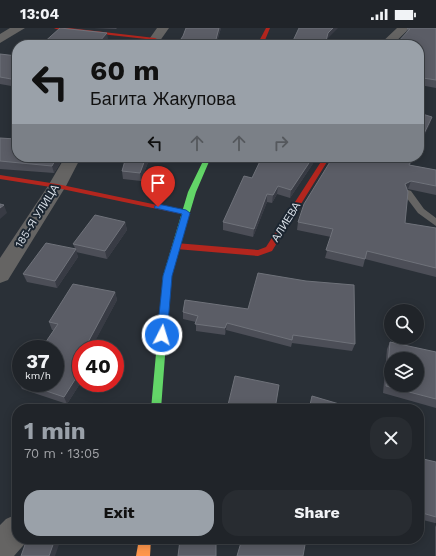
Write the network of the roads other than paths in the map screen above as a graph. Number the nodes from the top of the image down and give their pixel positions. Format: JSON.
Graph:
{"nodes":[{"id":1,"x":20,"y":28,"type":"edge"},
{"id":2,"x":56,"y":28,"type":"edge"},
{"id":3,"x":163,"y":28,"type":"edge"},
{"id":4,"x":268,"y":28,"type":"edge"},
{"id":5,"x":404,"y":28,"type":"edge"},
{"id":6,"x":0,"y":39,"type":"edge"},
{"id":7,"x":139,"y":40,"type":"edge"},
{"id":8,"x":154,"y":40,"type":"edge"},
{"id":9,"x":262,"y":40,"type":"edge"},
{"id":10,"x":391,"y":40,"type":"edge"},
{"id":11,"x":70,"y":162,"type":"edge"},
{"id":12,"x":206,"y":162,"type":"edge"},
{"id":13,"x":324,"y":162,"type":"edge"},
{"id":14,"x":0,"y":177,"type":"edge"},
{"id":15,"x":57,"y":186,"type":"junction"},
{"id":16,"x":408,"y":193,"type":"edge"},
{"id":17,"x":186,"y":213,"type":"junction"},
{"id":18,"x":436,"y":224,"type":"edge"},
{"id":19,"x":176,"y":246,"type":"junction"},
{"id":20,"x":0,"y":275,"type":"edge"},
{"id":21,"x":156,"y":404,"type":"edge"},
{"id":22,"x":12,"y":535,"type":"edge"},
{"id":23,"x":144,"y":544,"type":"edge"},
{"id":24,"x":0,"y":548,"type":"edge"},
{"id":25,"x":143,"y":556,"type":"edge"}],
"edges":[{"from":1,"to":6,"type":"street"},
{"from":2,"to":7,"type":"street"},
{"from":3,"to":8,"type":"street"},
{"from":4,"to":9,"type":"street"},
{"from":5,"to":10,"type":"street"},
{"from":11,"to":15,"type":"street","name":"185-Я УЛИЦА"},
{"from":12,"to":17,"type":"street"},
{"from":13,"to":19,"type":"street","name":"АЛИЕВА"},
{"from":14,"to":15,"type":"street"},
{"from":15,"to":17,"type":"street"},
{"from":15,"to":20,"type":"street","name":"185-Я УЛИЦА"},
{"from":16,"to":18,"type":"lane"},
{"from":17,"to":19,"type":"street"},
{"from":19,"to":21,"type":"street"},
{"from":22,"to":24,"type":"street"},
{"from":23,"to":25,"type":"street"}]}
